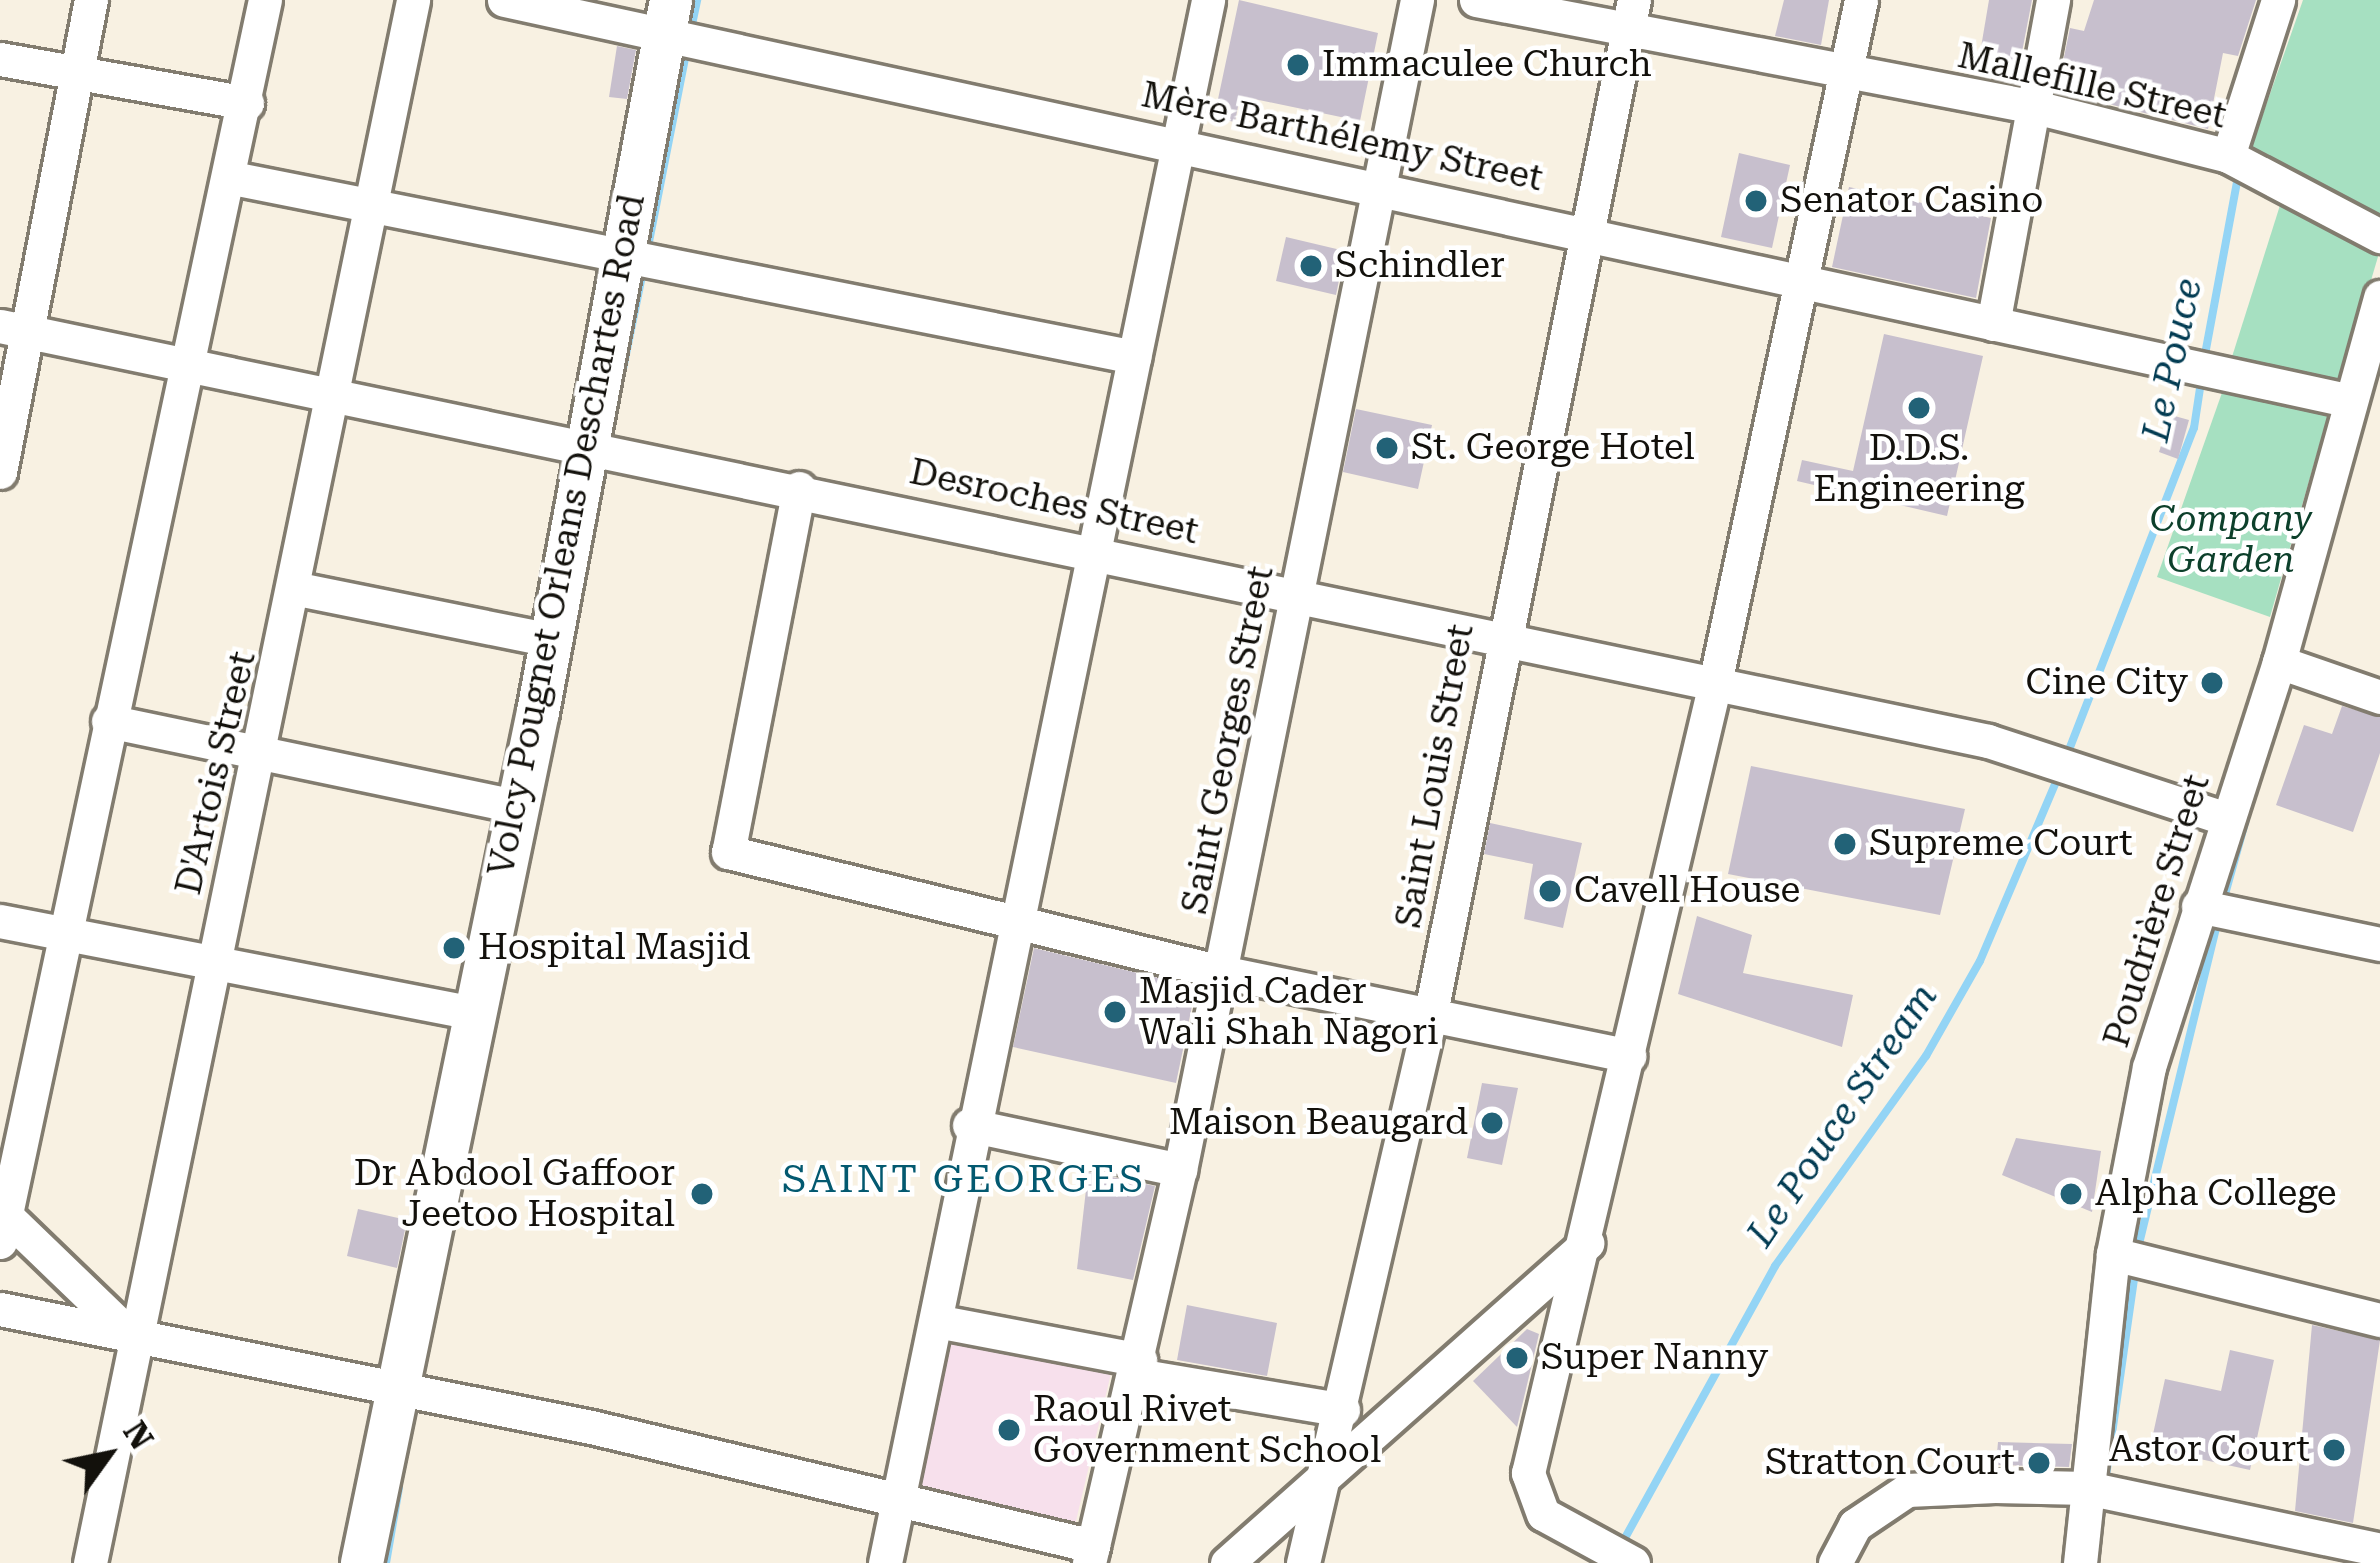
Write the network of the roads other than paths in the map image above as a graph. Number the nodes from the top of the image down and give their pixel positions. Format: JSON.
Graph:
{"nodes":[{"id":1,"x":91,"y":0,"type":"edge"},
{"id":2,"x":265,"y":0,"type":"edge"},
{"id":3,"x":413,"y":0,"type":"edge"},
{"id":4,"x":504,"y":0,"type":"edge"},
{"id":5,"x":1208,"y":0,"type":"edge"},
{"id":6,"x":1417,"y":0,"type":"edge"},
{"id":7,"x":1476,"y":0,"type":"edge"},
{"id":8,"x":1861,"y":0,"type":"edge"},
{"id":9,"x":2053,"y":0,"type":"edge"},
{"id":10,"x":2278,"y":0,"type":"edge"},
{"id":11,"x":1631,"y":15,"type":"edge"},
{"id":12,"x":680,"y":26,"type":"edge"},
{"id":13,"x":0,"y":59,"type":"edge"},
{"id":14,"x":75,"y":74,"type":"junction"},
{"id":15,"x":1841,"y":74,"type":"junction"},
{"id":16,"x":247,"y":103,"type":"junction"},
{"id":17,"x":2035,"y":107,"type":"junction"},
{"id":18,"x":1180,"y":140,"type":"junction"},
{"id":19,"x":2228,"y":156,"type":"junction"},
{"id":20,"x":232,"y":178,"type":"junction"},
{"id":21,"x":1381,"y":188,"type":"junction"},
{"id":22,"x":373,"y":208,"type":"junction"},
{"id":23,"x":1582,"y":230,"type":"junction"},
{"id":24,"x":2380,"y":236,"type":"edge"},
{"id":25,"x":639,"y":259,"type":"junction"},
{"id":26,"x":1804,"y":279,"type":"junction"},
{"id":27,"x":2380,"y":297,"type":"edge"},
{"id":28,"x":1994,"y":324,"type":"junction"},
{"id":29,"x":15,"y":329,"type":"edge"},
{"id":30,"x":1134,"y":357,"type":"junction"},
{"id":31,"x":188,"y":364,"type":"junction"},
{"id":32,"x":335,"y":398,"type":"junction"},
{"id":33,"x":2348,"y":400,"type":"junction"},
{"id":34,"x":603,"y":451,"type":"junction"},
{"id":35,"x":0,"y":472,"type":"edge"},
{"id":36,"x":799,"y":488,"type":"junction"},
{"id":37,"x":1097,"y":551,"type":"junction"},
{"id":38,"x":298,"y":589,"type":"junction"},
{"id":39,"x":1298,"y":593,"type":"junction"},
{"id":40,"x":1500,"y":638,"type":"junction"},
{"id":41,"x":550,"y":640,"type":"junction"},
{"id":42,"x":2288,"y":665,"type":"junction"},
{"id":43,"x":1715,"y":683,"type":"junction"},
{"id":44,"x":2380,"y":698,"type":"edge"},
{"id":45,"x":108,"y":721,"type":"junction"},
{"id":46,"x":261,"y":757,"type":"junction"},
{"id":47,"x":515,"y":806,"type":"junction"},
{"id":48,"x":2224,"y":818,"type":"junction"},
{"id":49,"x":2198,"y":906,"type":"junction"},
{"id":50,"x":0,"y":921,"type":"edge"},
{"id":51,"x":1014,"y":923,"type":"junction"},
{"id":52,"x":70,"y":938,"type":"junction"},
{"id":53,"x":2380,"y":944,"type":"edge"},
{"id":54,"x":212,"y":961,"type":"junction"},
{"id":55,"x":1221,"y":972,"type":"junction"},
{"id":56,"x":470,"y":1012,"type":"junction"},
{"id":57,"x":1430,"y":1017,"type":"junction"},
{"id":58,"x":1629,"y":1056,"type":"junction"},
{"id":59,"x":969,"y":1125,"type":"junction"},
{"id":60,"x":1180,"y":1170,"type":"junction"},
{"id":61,"x":2,"y":1223,"type":"edge"},
{"id":62,"x":1587,"y":1243,"type":"junction"},
{"id":63,"x":2113,"y":1254,"type":"junction"},
{"id":64,"x":0,"y":1309,"type":"edge"},
{"id":65,"x":2380,"y":1320,"type":"edge"},
{"id":66,"x":937,"y":1321,"type":"junction"},
{"id":67,"x":137,"y":1342,"type":"junction"},
{"id":68,"x":1138,"y":1367,"type":"junction"},
{"id":69,"x":408,"y":1391,"type":"junction"},
{"id":70,"x":1343,"y":1411,"type":"junction"},
{"id":71,"x":1320,"y":1480,"type":"junction"},
{"id":72,"x":2087,"y":1488,"type":"junction"},
{"id":73,"x":899,"y":1495,"type":"junction"},
{"id":74,"x":2380,"y":1550,"type":"edge"},
{"id":75,"x":1091,"y":1555,"type":"edge"},
{"id":76,"x":90,"y":1563,"type":"edge"},
{"id":77,"x":362,"y":1563,"type":"edge"},
{"id":78,"x":885,"y":1563,"type":"edge"},
{"id":79,"x":1227,"y":1563,"type":"edge"},
{"id":80,"x":1303,"y":1563,"type":"edge"},
{"id":81,"x":1633,"y":1563,"type":"edge"},
{"id":82,"x":1835,"y":1563,"type":"edge"},
{"id":83,"x":2080,"y":1563,"type":"edge"}],
"edges":[{"from":1,"to":14,"type":"street"},
{"from":2,"to":16,"type":"street"},
{"from":3,"to":22,"type":"street","name":"D'Artois Street"},
{"from":4,"to":12,"type":"street","name":"Mère Barthélemy Street"},
{"from":5,"to":18,"type":"street"},
{"from":6,"to":21,"type":"street","name":"Saint Georges Street"},
{"from":7,"to":11,"type":"street","name":"Mallefille Street"},
{"from":8,"to":15,"type":"street"},
{"from":9,"to":17,"type":"street"},
{"from":10,"to":19,"type":"street"},
{"from":11,"to":15,"type":"street","name":"Mallefille Street"},
{"from":11,"to":23,"type":"street","name":"Saint Louis Street"},
{"from":12,"to":18,"type":"street","name":"Mère Barthélemy Street"},
{"from":12,"to":25,"type":"main road","name":"Volcy Pougnet Orleans Deschartes Road"},
{"from":13,"to":14,"type":"street"},
{"from":14,"to":16,"type":"street"},
{"from":14,"to":29,"type":"street"},
{"from":15,"to":17,"type":"street","name":"Mallefille Street"},
{"from":15,"to":26,"type":"street"},
{"from":16,"to":20,"type":"street"},
{"from":17,"to":19,"type":"street","name":"Mallefille Street"},
{"from":17,"to":28,"type":"street"},
{"from":18,"to":21,"type":"street","name":"Mère Barthélemy Street"},
{"from":18,"to":30,"type":"street"},
{"from":19,"to":24,"type":"street","name":"Mallefille Street"},
{"from":20,"to":22,"type":"street"},
{"from":20,"to":31,"type":"street"},
{"from":21,"to":23,"type":"street","name":"Mère Barthélemy Street"},
{"from":21,"to":39,"type":"street","name":"Saint Georges Street"},
{"from":22,"to":25,"type":"street"},
{"from":22,"to":32,"type":"street","name":"D'Artois Street"},
{"from":23,"to":26,"type":"street","name":"Mère Barthélemy Street"},
{"from":23,"to":40,"type":"street","name":"Saint Louis Street"},
{"from":25,"to":30,"type":"street"},
{"from":25,"to":34,"type":"main road","name":"Volcy Pougnet Orleans Deschartes Road"},
{"from":26,"to":28,"type":"street","name":"Mère Barthélemy Street"},
{"from":26,"to":43,"type":"street"},
{"from":27,"to":33,"type":"street","name":"Poudrière Street"},
{"from":28,"to":33,"type":"street","name":"Mère Barthélemy Street"},
{"from":29,"to":31,"type":"street","name":"Desroches Street"},
{"from":29,"to":35,"type":"street"},
{"from":30,"to":37,"type":"street"},
{"from":31,"to":32,"type":"street","name":"Desroches Street"},
{"from":31,"to":45,"type":"street"},
{"from":32,"to":34,"type":"street","name":"Desroches Street"},
{"from":32,"to":38,"type":"street","name":"D'Artois Street"},
{"from":33,"to":42,"type":"street","name":"Poudrière Street"},
{"from":34,"to":36,"type":"street","name":"Desroches Street"},
{"from":34,"to":41,"type":"main road","name":"Volcy Pougnet Orleans Deschartes Road"},
{"from":36,"to":37,"type":"street","name":"Desroches Street"},
{"from":36,"to":51,"type":"street"},
{"from":37,"to":39,"type":"street","name":"Desroches Street"},
{"from":37,"to":51,"type":"street"},
{"from":38,"to":41,"type":"street"},
{"from":38,"to":46,"type":"street","name":"D'Artois Street"},
{"from":39,"to":40,"type":"street","name":"Desroches Street"},
{"from":39,"to":55,"type":"street","name":"Saint Georges Street"},
{"from":40,"to":43,"type":"street","name":"Desroches Street"},
{"from":40,"to":57,"type":"street","name":"Saint Louis Street"},
{"from":41,"to":47,"type":"main road","name":"Volcy Pougnet Orleans Deschartes Road"},
{"from":42,"to":44,"type":"street"},
{"from":42,"to":48,"type":"street","name":"Poudrière Street"},
{"from":43,"to":48,"type":"street","name":"Desroches Street"},
{"from":43,"to":58,"type":"street"},
{"from":45,"to":46,"type":"street"},
{"from":45,"to":52,"type":"street"},
{"from":46,"to":47,"type":"street"},
{"from":46,"to":54,"type":"street","name":"D'Artois Street"},
{"from":47,"to":56,"type":"main road","name":"Volcy Pougnet Orleans Deschartes Road"},
{"from":48,"to":49,"type":"street","name":"Poudrière Street"},
{"from":49,"to":53,"type":"street"},
{"from":49,"to":63,"type":"street","name":"Poudrière Street"},
{"from":50,"to":52,"type":"street"},
{"from":51,"to":55,"type":"street"},
{"from":51,"to":59,"type":"street"},
{"from":52,"to":54,"type":"street"},
{"from":52,"to":61,"type":"street"},
{"from":54,"to":56,"type":"street"},
{"from":54,"to":67,"type":"street","name":"D'Artois Street"},
{"from":55,"to":57,"type":"street"},
{"from":55,"to":60,"type":"street","name":"Saint Georges Street"},
{"from":56,"to":69,"type":"main road","name":"Volcy Pougnet Orleans Deschartes Road"},
{"from":57,"to":58,"type":"street"},
{"from":57,"to":70,"type":"street","name":"Saint Louis Street"},
{"from":58,"to":62,"type":"street"},
{"from":59,"to":60,"type":"street"},
{"from":59,"to":66,"type":"street"},
{"from":60,"to":68,"type":"street","name":"Saint Georges Street"},
{"from":61,"to":67,"type":"street"},
{"from":62,"to":71,"type":"street"},
{"from":62,"to":81,"type":"street"},
{"from":63,"to":65,"type":"street"},
{"from":63,"to":72,"type":"street","name":"Poudrière Street"},
{"from":64,"to":67,"type":"street"},
{"from":66,"to":68,"type":"street"},
{"from":66,"to":73,"type":"street"},
{"from":67,"to":69,"type":"street"},
{"from":67,"to":76,"type":"street","name":"D'Artois Street"},
{"from":68,"to":70,"type":"street"},
{"from":68,"to":75,"type":"street","name":"Saint Georges Street"},
{"from":69,"to":73,"type":"street"},
{"from":69,"to":77,"type":"main road","name":"Volcy Pougnet Orleans Deschartes Road"},
{"from":70,"to":71,"type":"street","name":"Saint Louis Street"},
{"from":71,"to":79,"type":"street"},
{"from":71,"to":80,"type":"street","name":"Saint Louis Street"},
{"from":72,"to":74,"type":"street"},
{"from":72,"to":82,"type":"street"},
{"from":72,"to":83,"type":"street","name":"Poudrière Street"},
{"from":73,"to":75,"type":"street"},
{"from":73,"to":78,"type":"street"}]}
